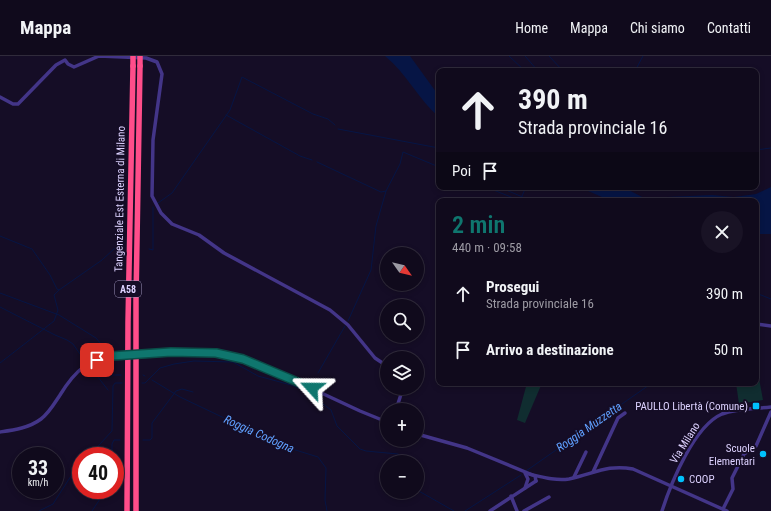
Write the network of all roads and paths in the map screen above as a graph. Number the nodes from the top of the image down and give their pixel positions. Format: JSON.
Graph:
{"nodes":[{"id":1,"x":133,"y":56,"type":"edge"},
{"id":2,"x":140,"y":56,"type":"edge"},
{"id":3,"x":0,"y":97,"type":"edge"},
{"id":4,"x":759,"y":324,"type":"edge"},
{"id":5,"x":771,"y":326,"type":"edge"},
{"id":6,"x":380,"y":361,"type":"edge"},
{"id":7,"x":771,"y":408,"type":"edge"},
{"id":8,"x":771,"y":412,"type":"edge"},
{"id":9,"x":625,"y":413,"type":"dead end"},
{"id":10,"x":380,"y":419,"type":"edge"},
{"id":11,"x":0,"y":432,"type":"edge"},
{"id":12,"x":424,"y":436,"type":"edge"},
{"id":13,"x":586,"y":452,"type":"dead end"},
{"id":14,"x":593,"y":472,"type":"junction"},
{"id":15,"x":527,"y":473,"type":"junction"},
{"id":16,"x":574,"y":477,"type":"junction"},
{"id":17,"x":548,"y":478,"type":"junction"},
{"id":18,"x":536,"y":481,"type":"junction"},
{"id":19,"x":671,"y":485,"type":"junction"},
{"id":20,"x":525,"y":487,"type":"junction"},
{"id":21,"x":511,"y":496,"type":"junction"},
{"id":22,"x":549,"y":497,"type":"dead end"},
{"id":23,"x":725,"y":510,"type":"edge"},
{"id":24,"x":127,"y":511,"type":"edge"},
{"id":25,"x":136,"y":511,"type":"edge"},
{"id":26,"x":490,"y":511,"type":"edge"},
{"id":27,"x":517,"y":511,"type":"edge"},
{"id":28,"x":524,"y":511,"type":"edge"},
{"id":29,"x":662,"y":511,"type":"edge"}],
"edges":[{"from":1,"to":24,"type":"highway","name":"Tangenziale Est Esterna di Milano","number":"A58","bridge":true},
{"from":2,"to":25,"type":"highway","name":"Tangenziale Est Esterna di Milano","number":"A58","bridge":true},
{"from":3,"to":6,"type":"street"},
{"from":4,"to":5,"type":"street"},
{"from":7,"to":19,"type":"street","name":"Via Milano"},
{"from":8,"to":23,"type":"street"},
{"from":9,"to":14,"type":"street"},
{"from":10,"to":11,"type":"street","bridge":true},
{"from":12,"to":15,"type":"street"},
{"from":13,"to":16,"type":"street"},
{"from":14,"to":16,"type":"street"},
{"from":14,"to":19,"type":"street"},
{"from":15,"to":17,"type":"street"},
{"from":15,"to":18,"type":"street"},
{"from":15,"to":20,"type":"street"},
{"from":16,"to":17,"type":"street"},
{"from":17,"to":18,"type":"street"},
{"from":18,"to":20,"type":"street"},
{"from":19,"to":23,"type":"street"},
{"from":19,"to":29,"type":"street","name":"Via Milano"},
{"from":20,"to":21,"type":"street"},
{"from":21,"to":26,"type":"street"},
{"from":21,"to":27,"type":"street"},
{"from":22,"to":28,"type":"street"}]}
